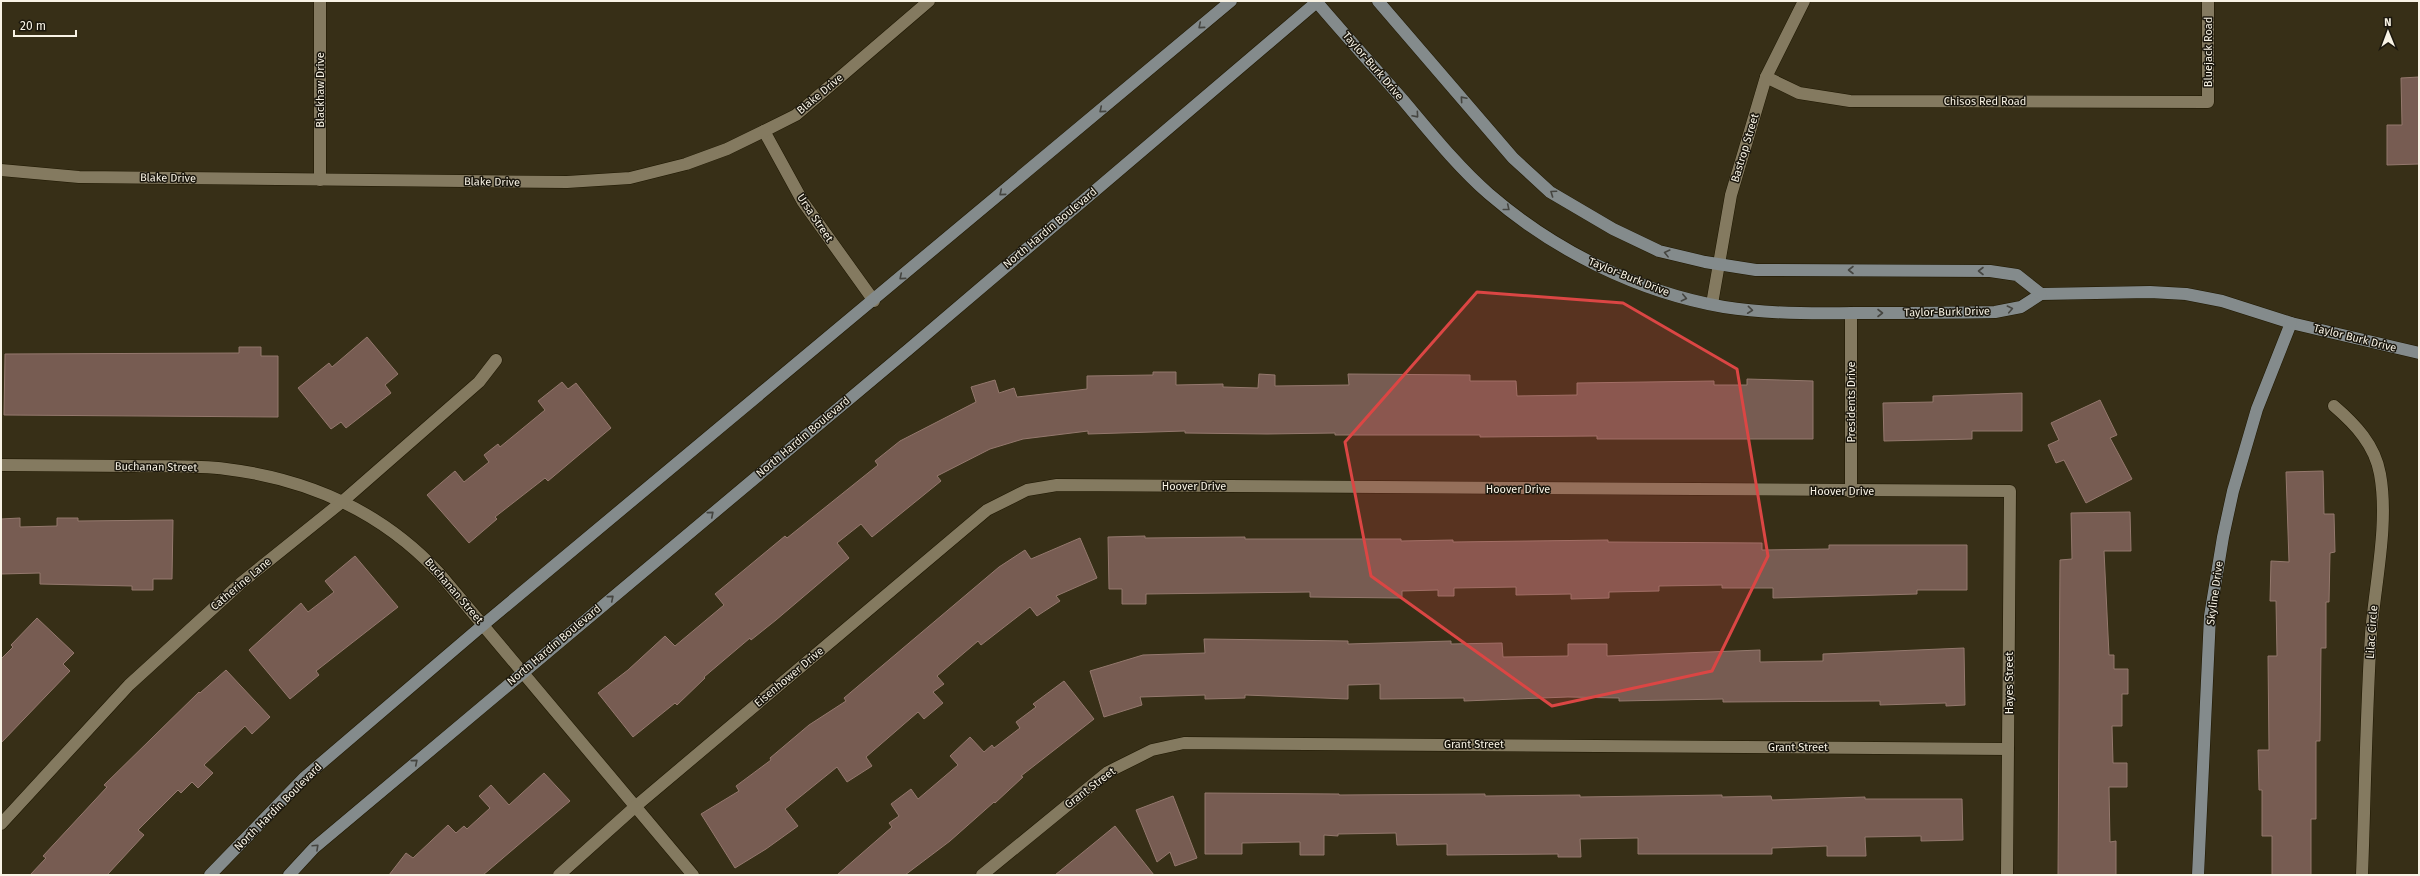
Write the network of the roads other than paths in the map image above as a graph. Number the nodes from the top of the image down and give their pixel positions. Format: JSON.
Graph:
{"nodes":[{"id":1,"x":320,"y":1,"type":"edge"},
{"id":2,"x":928,"y":1,"type":"edge"},
{"id":3,"x":1231,"y":1,"type":"edge"},
{"id":4,"x":1317,"y":1,"type":"edge"},
{"id":5,"x":1378,"y":1,"type":"edge"},
{"id":6,"x":1804,"y":1,"type":"edge"},
{"id":7,"x":2208,"y":1,"type":"edge"},
{"id":8,"x":1766,"y":77,"type":"junction"},
{"id":9,"x":2208,"y":102,"type":"joint"},
{"id":10,"x":764,"y":131,"type":"junction"},
{"id":11,"x":1,"y":170,"type":"edge"},
{"id":12,"x":320,"y":180,"type":"junction"},
{"id":13,"x":1719,"y":264,"type":"junction"},
{"id":14,"x":2041,"y":294,"type":"junction"},
{"id":15,"x":874,"y":301,"type":"junction"},
{"id":16,"x":1712,"y":304,"type":"junction"},
{"id":17,"x":1851,"y":313,"type":"junction"},
{"id":18,"x":2291,"y":323,"type":"junction"},
{"id":19,"x":2419,"y":353,"type":"edge"},
{"id":20,"x":496,"y":360,"type":"dead end"},
{"id":21,"x":2334,"y":406,"type":"dead end"},
{"id":22,"x":1,"y":465,"type":"edge"},
{"id":23,"x":1027,"y":490,"type":"joint"},
{"id":24,"x":2010,"y":491,"type":"joint"},
{"id":25,"x":1851,"y":492,"type":"junction"},
{"id":26,"x":343,"y":501,"type":"junction"},
{"id":27,"x":483,"y":625,"type":"junction"},
{"id":28,"x":523,"y":671,"type":"junction"},
{"id":29,"x":2008,"y":749,"type":"junction"},
{"id":30,"x":636,"y":806,"type":"junction"},
{"id":31,"x":1,"y":824,"type":"edge"},
{"id":32,"x":210,"y":875,"type":"edge"},
{"id":33,"x":289,"y":875,"type":"edge"},
{"id":34,"x":559,"y":875,"type":"edge"},
{"id":35,"x":693,"y":875,"type":"edge"},
{"id":36,"x":982,"y":875,"type":"edge"},
{"id":37,"x":2007,"y":875,"type":"edge"},
{"id":38,"x":2198,"y":875,"type":"edge"},
{"id":39,"x":2362,"y":875,"type":"edge"}],
"edges":[{"from":1,"to":12,"type":"street","name":"Blackhaw Drive"},
{"from":2,"to":10,"type":"street","name":"Blake Drive"},
{"from":3,"to":15,"type":"main road","name":"North Hardin Boulevard","one_way":true},
{"from":4,"to":16,"type":"main road","name":"Taylor-Burk Drive","one_way":true},
{"from":28,"to":4,"type":"main road","name":"North Hardin Boulevard","one_way":true},
{"from":13,"to":5,"type":"main road","one_way":true},
{"from":6,"to":8,"type":"street","name":"Bastrop Street"},
{"from":7,"to":9,"type":"street","name":"Bluejack Road"},
{"from":8,"to":9,"type":"street","name":"Chisos Red Road"},
{"from":8,"to":13,"type":"street","name":"Bastrop Street"},
{"from":10,"to":12,"type":"street","name":"Blake Drive"},
{"from":10,"to":15,"type":"street","name":"Ursa Street"},
{"from":11,"to":12,"type":"street","name":"Blake Drive"},
{"from":14,"to":13,"type":"main road","one_way":true},
{"from":13,"to":16,"type":"street","name":"Bastrop Street"},
{"from":17,"to":14,"type":"main road","name":"Taylor-Burk Drive","one_way":true},
{"from":14,"to":18,"type":"main road"},
{"from":15,"to":27,"type":"main road","name":"North Hardin Boulevard"},
{"from":16,"to":17,"type":"main road","name":"Taylor-Burk Drive","one_way":true},
{"from":17,"to":25,"type":"street","name":"Presidents Drive"},
{"from":18,"to":19,"type":"main road","name":"Taylor Burk Drive"},
{"from":18,"to":38,"type":"main road","name":"Skyline Drive"},
{"from":20,"to":26,"type":"street","name":"Catherine Lane"},
{"from":21,"to":39,"type":"street","name":"Lilac Circle"},
{"from":22,"to":26,"type":"street","name":"Buchanan Street"},
{"from":23,"to":25,"type":"street","name":"Hoover Drive"},
{"from":23,"to":30,"type":"street","name":"Eisenhower Drive"},
{"from":24,"to":25,"type":"street","name":"Hoover Drive"},
{"from":24,"to":29,"type":"street","name":"Hayes Street"},
{"from":26,"to":27,"type":"street","name":"Buchanan Street"},
{"from":26,"to":31,"type":"street","name":"Catherine Lane"},
{"from":27,"to":28,"type":"street","name":"Buchanan Street"},
{"from":27,"to":32,"type":"main road","name":"North Hardin Boulevard"},
{"from":28,"to":30,"type":"street","name":"Buchanan Street"},
{"from":33,"to":28,"type":"main road","name":"North Hardin Boulevard","one_way":true},
{"from":29,"to":36,"type":"street","name":"Grant Street"},
{"from":29,"to":37,"type":"street","name":"Hayes Street"},
{"from":30,"to":34,"type":"street","name":"Eisenhower Drive"},
{"from":30,"to":35,"type":"street","name":"Buchanan Street"}]}
